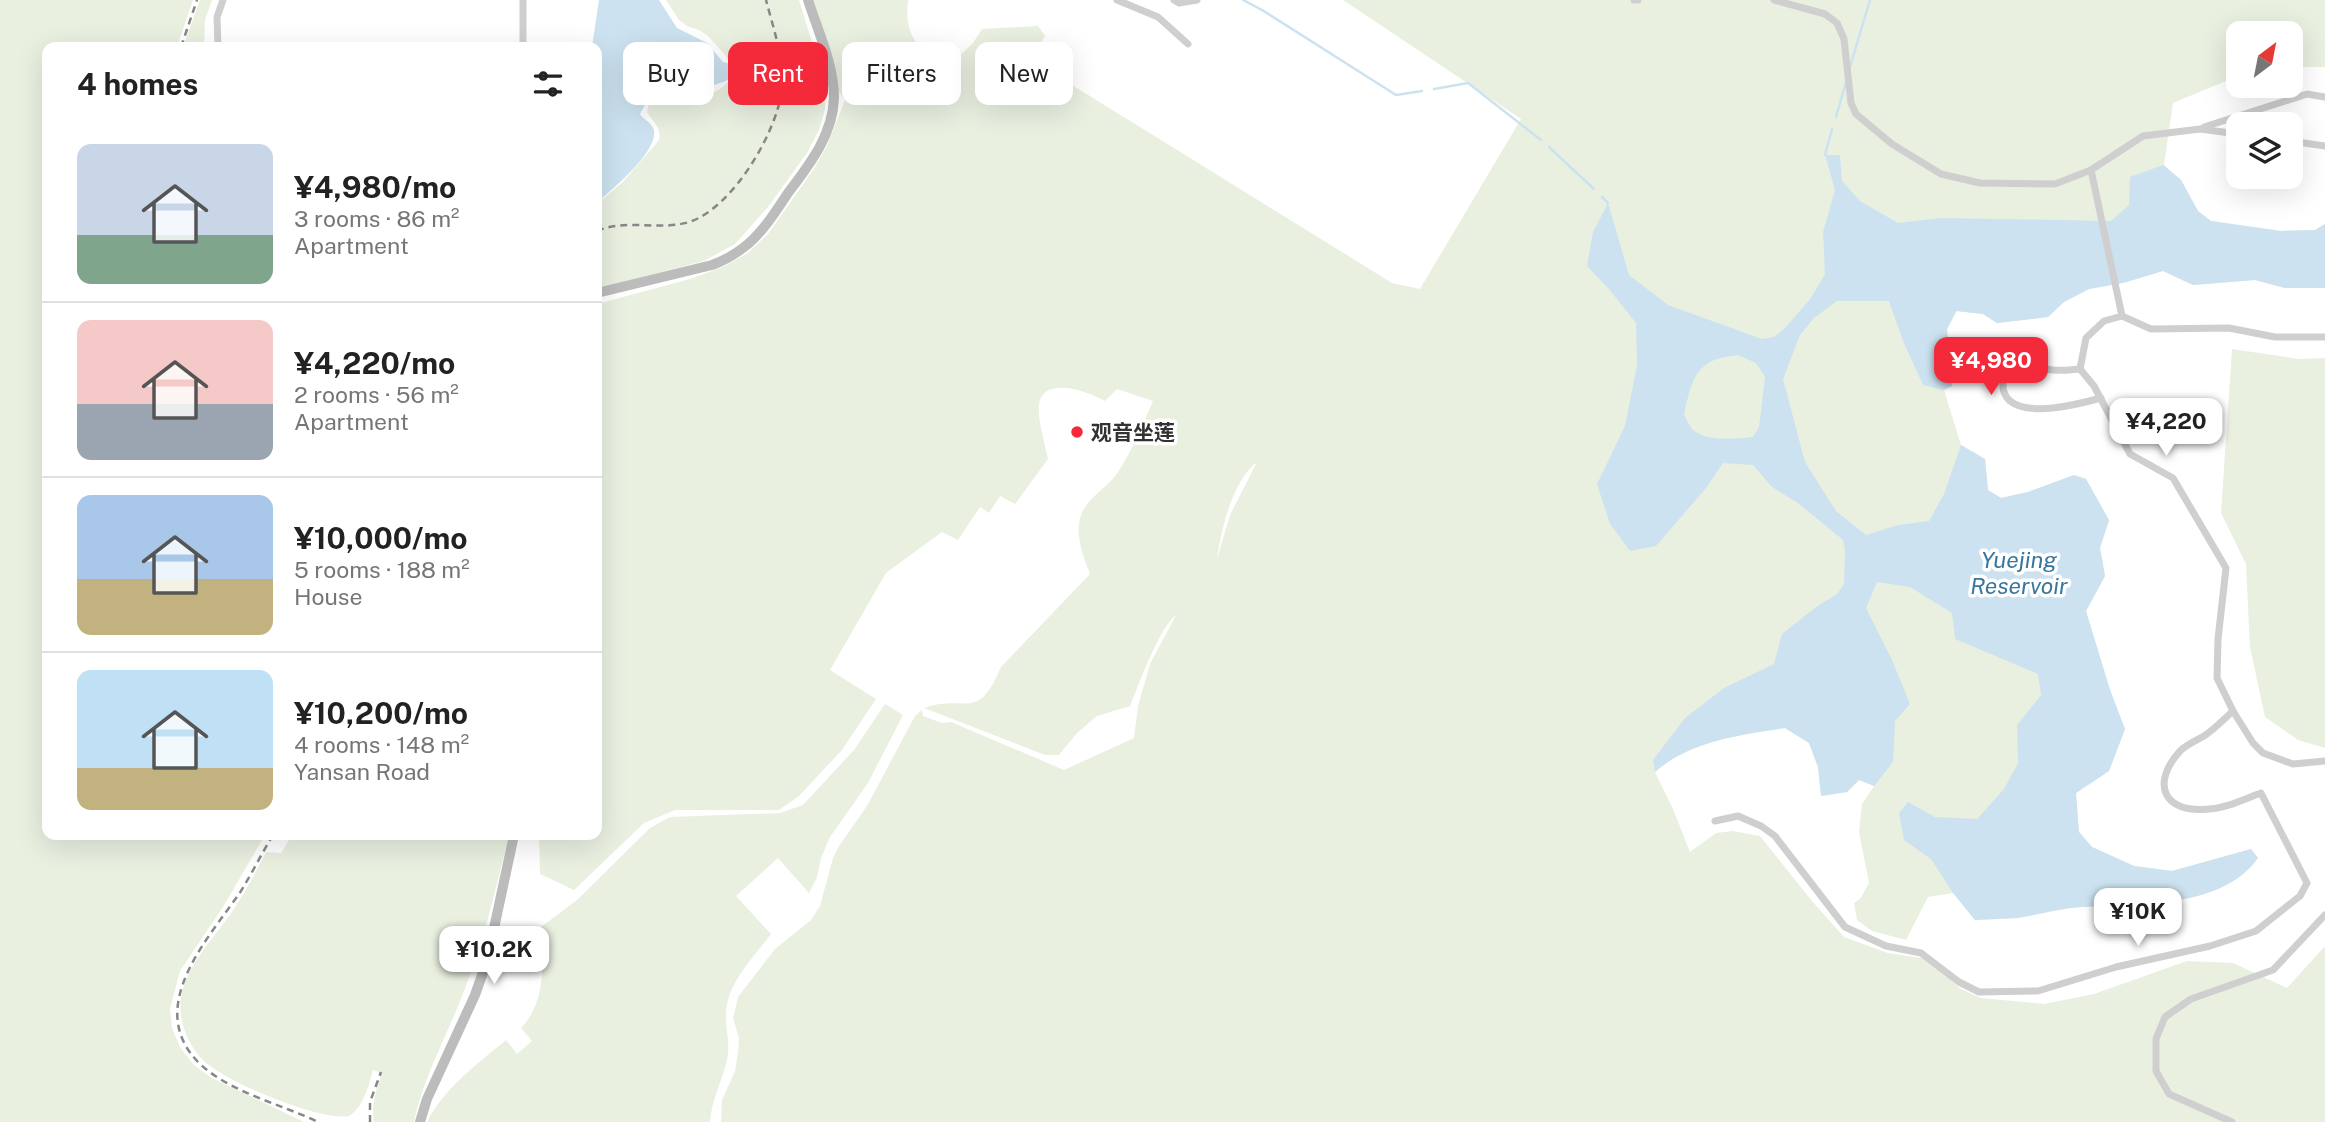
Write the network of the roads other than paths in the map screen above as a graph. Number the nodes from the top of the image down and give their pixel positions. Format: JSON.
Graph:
{"nodes":[{"id":1,"x":223,"y":0,"type":"edge"},
{"id":2,"x":523,"y":0,"type":"edge"},
{"id":3,"x":808,"y":0,"type":"edge"},
{"id":4,"x":1117,"y":0,"type":"edge"},
{"id":5,"x":1174,"y":0,"type":"edge"},
{"id":6,"x":1197,"y":0,"type":"edge"},
{"id":7,"x":1774,"y":0,"type":"edge"},
{"id":8,"x":218,"y":42,"type":"edge"},
{"id":9,"x":523,"y":42,"type":"edge"},
{"id":10,"x":1188,"y":44,"type":"dead end"},
{"id":11,"x":2325,"y":97,"type":"edge"},
{"id":12,"x":2200,"y":129,"type":"junction"},
{"id":13,"x":2226,"y":132,"type":"edge"},
{"id":14,"x":2303,"y":143,"type":"edge"},
{"id":15,"x":2325,"y":146,"type":"edge"},
{"id":16,"x":2091,"y":170,"type":"junction"},
{"id":17,"x":602,"y":292,"type":"edge"},
{"id":18,"x":2122,"y":316,"type":"junction"},
{"id":19,"x":2325,"y":337,"type":"edge"},
{"id":20,"x":2080,"y":369,"type":"junction"},
{"id":21,"x":2101,"y":398,"type":"junction"},
{"id":22,"x":2233,"y":711,"type":"junction"},
{"id":23,"x":2325,"y":761,"type":"edge"},
{"id":24,"x":1715,"y":821,"type":"dead end"},
{"id":25,"x":513,"y":840,"type":"edge"},
{"id":26,"x":2325,"y":915,"type":"edge"},
{"id":27,"x":420,"y":1122,"type":"edge"},
{"id":28,"x":2232,"y":1122,"type":"edge"}],
"edges":[{"from":1,"to":8,"type":"street"},
{"from":2,"to":9,"type":"street"},
{"from":3,"to":17,"type":"main road"},
{"from":4,"to":10,"type":"street"},
{"from":5,"to":6,"type":"street"},
{"from":7,"to":16,"type":"street"},
{"from":11,"to":12,"type":"street"},
{"from":12,"to":13,"type":"street"},
{"from":12,"to":16,"type":"street"},
{"from":14,"to":15,"type":"street"},
{"from":16,"to":18,"type":"street"},
{"from":18,"to":19,"type":"street"},
{"from":18,"to":20,"type":"street"},
{"from":20,"to":21,"type":"street"},
{"from":20,"to":21,"type":"street"},
{"from":21,"to":22,"type":"street"},
{"from":22,"to":23,"type":"street"},
{"from":22,"to":24,"type":"street"},
{"from":25,"to":27,"type":"main road"},
{"from":26,"to":28,"type":"street"}]}
